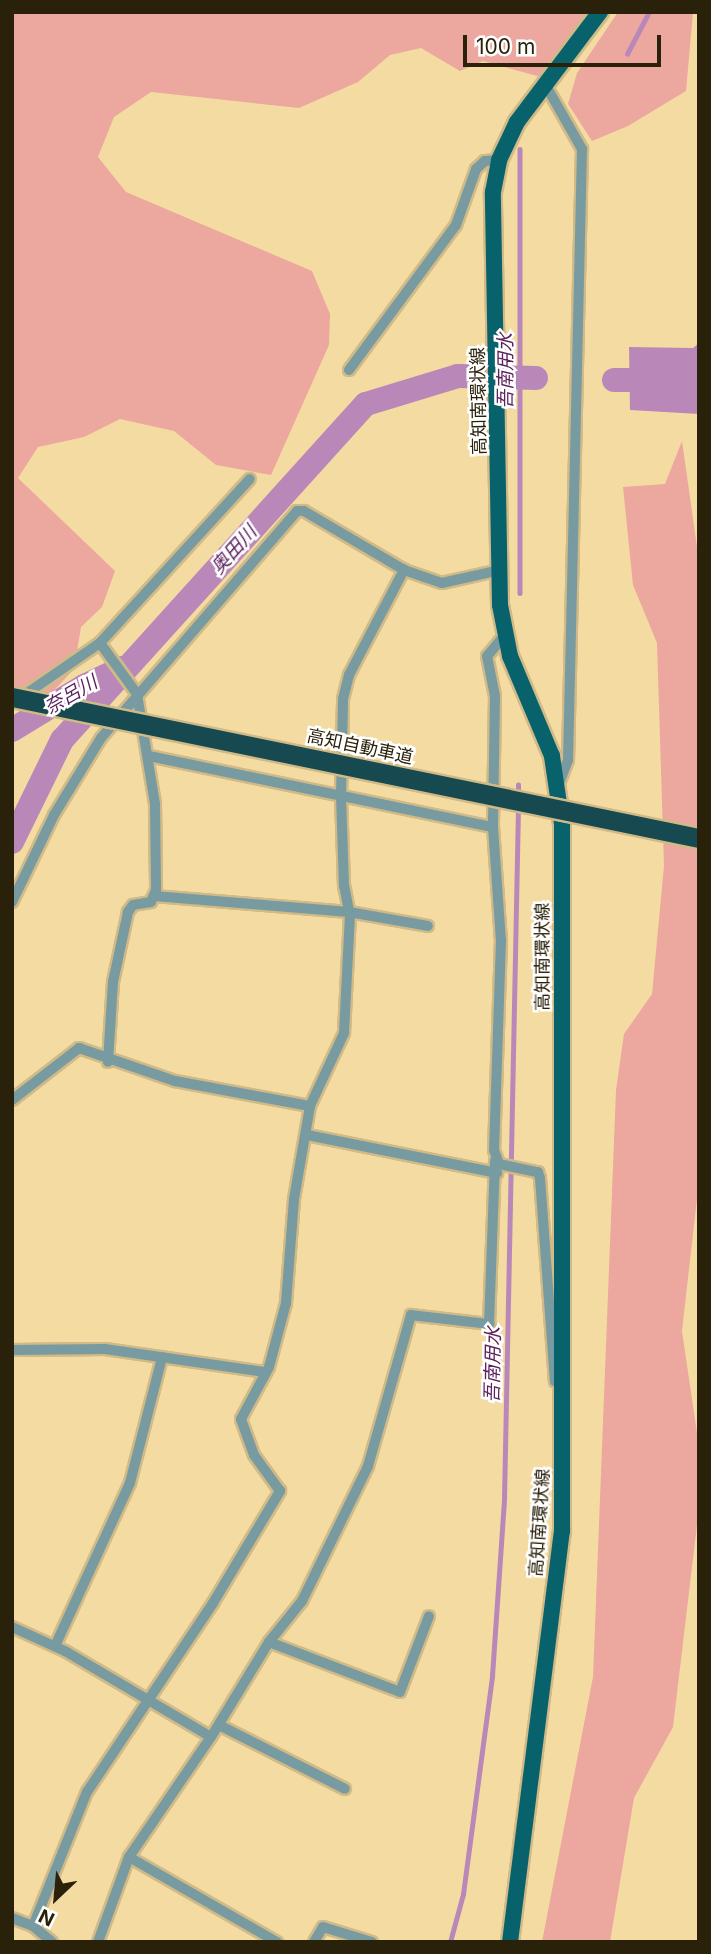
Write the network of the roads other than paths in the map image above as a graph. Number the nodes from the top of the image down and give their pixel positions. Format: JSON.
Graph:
{"nodes":[{"id":1,"x":600,"y":12,"type":"edge"},
{"id":2,"x":545,"y":84,"type":"junction"},
{"id":3,"x":499,"y":160,"type":"junction"},
{"id":4,"x":349,"y":370,"type":"dead end"},
{"id":5,"x":250,"y":479,"type":"dead end"},
{"id":6,"x":404,"y":570,"type":"junction"},
{"id":7,"x":500,"y":570,"type":"junction"},
{"id":8,"x":504,"y":635,"type":"junction"},
{"id":9,"x":100,"y":643,"type":"junction"},
{"id":10,"x":44,"y":683,"type":"junction"},
{"id":11,"x":137,"y":694,"type":"junction"},
{"id":12,"x":12,"y":697,"type":"edge"},
{"id":13,"x":12,"y":704,"type":"edge"},
{"id":14,"x":36,"y":708,"type":"dead end"},
{"id":15,"x":149,"y":756,"type":"junction"},
{"id":16,"x":559,"y":783,"type":"junction"},
{"id":17,"x":341,"y":797,"type":"junction"},
{"id":18,"x":493,"y":827,"type":"junction"},
{"id":19,"x":699,"y":838,"type":"edge"},
{"id":20,"x":154,"y":896,"type":"junction"},
{"id":21,"x":12,"y":902,"type":"edge"},
{"id":22,"x":349,"y":912,"type":"junction"},
{"id":23,"x":428,"y":926,"type":"dead end"},
{"id":24,"x":108,"y":1062,"type":"junction"},
{"id":25,"x":12,"y":1100,"type":"edge"},
{"id":26,"x":310,"y":1106,"type":"junction"},
{"id":27,"x":307,"y":1135,"type":"junction"},
{"id":28,"x":497,"y":1166,"type":"junction"},
{"id":29,"x":12,"y":1350,"type":"edge"},
{"id":30,"x":162,"y":1357,"type":"junction"},
{"id":31,"x":265,"y":1372,"type":"junction"},
{"id":32,"x":563,"y":1473,"type":"junction"},
{"id":33,"x":429,"y":1616,"type":"dead end"},
{"id":34,"x":12,"y":1627,"type":"edge"},
{"id":35,"x":269,"y":1642,"type":"junction"},
{"id":36,"x":55,"y":1646,"type":"junction"},
{"id":37,"x":146,"y":1698,"type":"junction"},
{"id":38,"x":219,"y":1725,"type":"junction"},
{"id":39,"x":211,"y":1737,"type":"junction"},
{"id":40,"x":345,"y":1789,"type":"dead end"},
{"id":41,"x":129,"y":1857,"type":"junction"},
{"id":42,"x":12,"y":1918,"type":"edge"},
{"id":43,"x":33,"y":1926,"type":"junction"},
{"id":44,"x":52,"y":1942,"type":"edge"},
{"id":45,"x":98,"y":1942,"type":"edge"},
{"id":46,"x":277,"y":1942,"type":"edge"},
{"id":47,"x":314,"y":1942,"type":"edge"},
{"id":48,"x":372,"y":1942,"type":"edge"},
{"id":49,"x":510,"y":1942,"type":"edge"}],
"edges":[{"from":1,"to":2,"type":"main road","name":"高知南環状線"},
{"from":2,"to":3,"type":"main road","name":"高知南環状線"},
{"from":2,"to":16,"type":"street"},
{"from":3,"to":4,"type":"street"},
{"from":3,"to":7,"type":"main road","name":"高知南環状線"},
{"from":5,"to":9,"type":"street"},
{"from":6,"to":7,"type":"street"},
{"from":6,"to":11,"type":"street"},
{"from":6,"to":17,"type":"street"},
{"from":7,"to":8,"type":"main road","name":"高知南環状線"},
{"from":8,"to":16,"type":"main road","name":"高知南環状線"},
{"from":8,"to":18,"type":"street"},
{"from":9,"to":10,"type":"street"},
{"from":9,"to":11,"type":"street"},
{"from":10,"to":13,"type":"street"},
{"from":10,"to":14,"type":"street"},
{"from":11,"to":15,"type":"street"},
{"from":11,"to":21,"type":"street"},
{"from":12,"to":19,"type":"highway","name":"高知自動車道","bridge":true},
{"from":15,"to":17,"type":"street"},
{"from":15,"to":20,"type":"street"},
{"from":16,"to":32,"type":"main road","name":"高知南環状線"},
{"from":17,"to":18,"type":"street"},
{"from":17,"to":22,"type":"street"},
{"from":18,"to":28,"type":"street"},
{"from":20,"to":22,"type":"street"},
{"from":20,"to":24,"type":"street"},
{"from":22,"to":23,"type":"street"},
{"from":22,"to":26,"type":"street"},
{"from":24,"to":25,"type":"street"},
{"from":24,"to":26,"type":"street"},
{"from":26,"to":27,"type":"street"},
{"from":27,"to":28,"type":"street"},
{"from":27,"to":31,"type":"street"},
{"from":28,"to":32,"type":"street"},
{"from":28,"to":35,"type":"street"},
{"from":29,"to":30,"type":"street"},
{"from":30,"to":31,"type":"street"},
{"from":30,"to":36,"type":"street"},
{"from":31,"to":37,"type":"street"},
{"from":32,"to":49,"type":"main road","name":"高知南環状線"},
{"from":33,"to":35,"type":"street"},
{"from":34,"to":36,"type":"street"},
{"from":35,"to":38,"type":"street"},
{"from":36,"to":37,"type":"street"},
{"from":37,"to":39,"type":"street"},
{"from":37,"to":43,"type":"street"},
{"from":38,"to":39,"type":"street"},
{"from":38,"to":40,"type":"street"},
{"from":39,"to":41,"type":"street"},
{"from":41,"to":45,"type":"street"},
{"from":41,"to":46,"type":"street"},
{"from":42,"to":43,"type":"street"},
{"from":43,"to":44,"type":"street"},
{"from":47,"to":48,"type":"street"}]}
